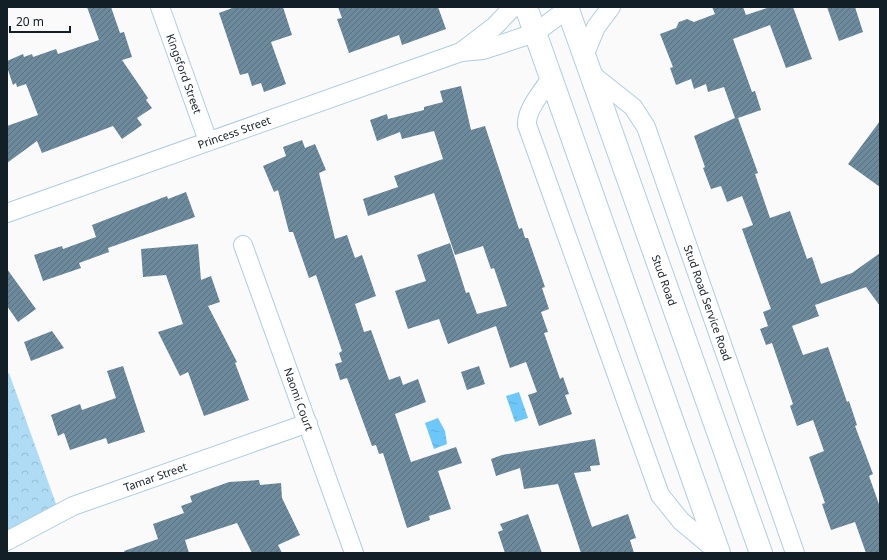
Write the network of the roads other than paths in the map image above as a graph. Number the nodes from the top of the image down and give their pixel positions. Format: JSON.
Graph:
{"nodes":[{"id":1,"x":160,"y":7,"type":"edge"},
{"id":2,"x":513,"y":7,"type":"edge"},
{"id":3,"x":526,"y":7,"type":"edge"},
{"id":4,"x":568,"y":7,"type":"edge"},
{"id":5,"x":611,"y":7,"type":"edge"},
{"id":6,"x":535,"y":33,"type":"junction"},
{"id":7,"x":461,"y":52,"type":"junction"},
{"id":8,"x":587,"y":64,"type":"junction"},
{"id":9,"x":551,"y":78,"type":"junction"},
{"id":10,"x":208,"y":141,"type":"junction"},
{"id":11,"x":7,"y":213,"type":"edge"},
{"id":12,"x":243,"y":245,"type":"dead end"},
{"id":13,"x":308,"y":423,"type":"junction"},
{"id":14,"x":7,"y":541,"type":"edge"},
{"id":15,"x":718,"y":552,"type":"edge"},
{"id":16,"x":354,"y":553,"type":"edge"},
{"id":17,"x":761,"y":553,"type":"edge"},
{"id":18,"x":796,"y":553,"type":"edge"}],
"edges":[{"from":1,"to":10,"type":"street","name":"Kingsford Street"},
{"from":2,"to":7,"type":"street","name":"Princess Street"},
{"from":3,"to":6,"type":"main road"},
{"from":4,"to":6,"type":"street","name":"Princess Street"},
{"from":4,"to":8,"type":"main road","name":"Stud Road"},
{"from":5,"to":8,"type":"street"},
{"from":6,"to":7,"type":"street","name":"Princess Street"},
{"from":6,"to":9,"type":"main road"},
{"from":7,"to":10,"type":"street","name":"Princess Street"},
{"from":8,"to":17,"type":"main road","name":"Stud Road"},
{"from":8,"to":18,"type":"street","name":"Stud Road Service Road"},
{"from":9,"to":15,"type":"main road"},
{"from":9,"to":15,"type":"street"},
{"from":10,"to":11,"type":"street","name":"Princess Street"},
{"from":12,"to":13,"type":"street","name":"Naomi Court"},
{"from":13,"to":14,"type":"street","name":"Tamar Street"},
{"from":13,"to":16,"type":"street","name":"Naomi Court"}]}
